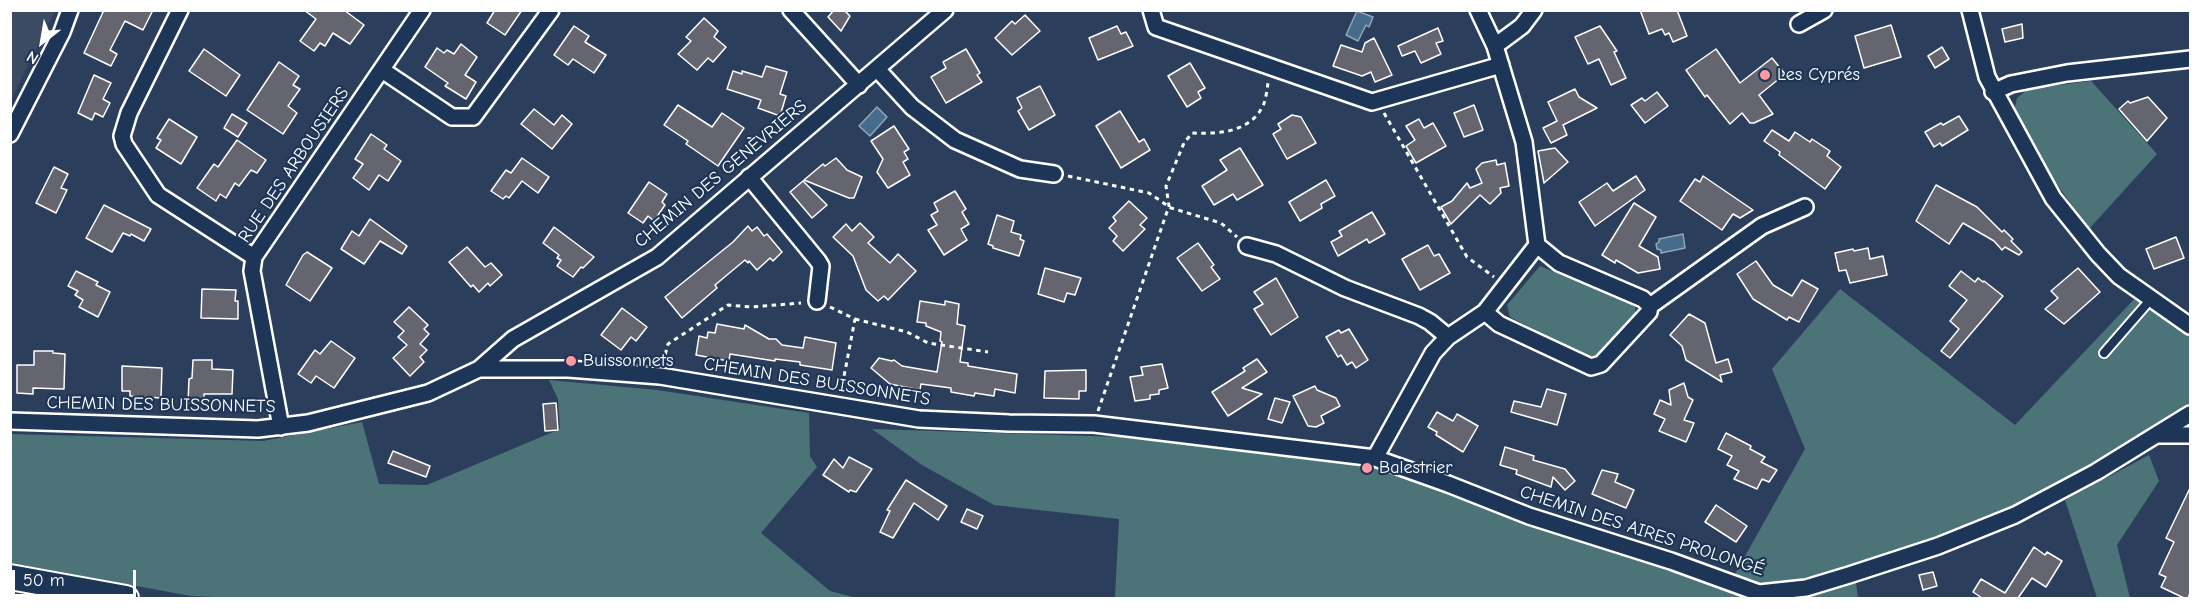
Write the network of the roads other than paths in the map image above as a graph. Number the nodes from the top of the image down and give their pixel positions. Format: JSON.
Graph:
{"nodes":[{"id":1,"x":70,"y":10,"type":"edge"},
{"id":2,"x":180,"y":10,"type":"edge"},
{"id":3,"x":422,"y":10,"type":"edge"},
{"id":4,"x":551,"y":10,"type":"edge"},
{"id":5,"x":791,"y":10,"type":"edge"},
{"id":6,"x":945,"y":10,"type":"edge"},
{"id":7,"x":1151,"y":10,"type":"edge"},
{"id":8,"x":1478,"y":10,"type":"edge"},
{"id":9,"x":1534,"y":10,"type":"edge"},
{"id":10,"x":1824,"y":10,"type":"edge"},
{"id":11,"x":1970,"y":10,"type":"edge"},
{"id":12,"x":1799,"y":24,"type":"dead end"},
{"id":13,"x":1495,"y":46,"type":"junction"},
{"id":14,"x":2190,"y":59,"type":"edge"},
{"id":15,"x":1501,"y":65,"type":"junction"},
{"id":16,"x":382,"y":70,"type":"junction"},
{"id":17,"x":878,"y":70,"type":"junction"},
{"id":18,"x":859,"y":85,"type":"junction"},
{"id":19,"x":1993,"y":92,"type":"junction"},
{"id":20,"x":10,"y":134,"type":"edge"},
{"id":21,"x":1054,"y":174,"type":"road end"},
{"id":22,"x":748,"y":177,"type":"junction"},
{"id":23,"x":1805,"y":207,"type":"dead end"},
{"id":24,"x":1537,"y":245,"type":"junction"},
{"id":25,"x":1247,"y":246,"type":"road end"},
{"id":26,"x":254,"y":257,"type":"junction"},
{"id":27,"x":2151,"y":299,"type":"junction"},
{"id":28,"x":817,"y":301,"type":"road end"},
{"id":29,"x":1650,"y":306,"type":"junction"},
{"id":30,"x":1485,"y":312,"type":"junction"},
{"id":31,"x":2190,"y":326,"type":"edge"},
{"id":32,"x":1448,"y":338,"type":"junction"},
{"id":33,"x":2104,"y":353,"type":"dead end"},
{"id":34,"x":479,"y":369,"type":"junction"},
{"id":35,"x":2190,"y":414,"type":"edge"},
{"id":36,"x":10,"y":421,"type":"edge"},
{"id":37,"x":281,"y":427,"type":"junction"},
{"id":38,"x":2159,"y":435,"type":"junction"},
{"id":39,"x":2190,"y":435,"type":"edge"},
{"id":40,"x":1375,"y":458,"type":"junction"},
{"id":41,"x":10,"y":577,"type":"edge"},
{"id":42,"x":126,"y":598,"type":"edge"}],
"edges":[{"from":1,"to":20,"type":"street"},
{"from":2,"to":26,"type":"street"},
{"from":3,"to":16,"type":"street","name":"RUE DES ARBOUSIERS"},
{"from":4,"to":16,"type":"street"},
{"from":5,"to":18,"type":"street"},
{"from":6,"to":17,"type":"street","name":"CHEMIN DES GENÈVRIERS"},
{"from":7,"to":15,"type":"street"},
{"from":8,"to":13,"type":"street"},
{"from":9,"to":13,"type":"street"},
{"from":10,"to":12,"type":"street"},
{"from":11,"to":19,"type":"street"},
{"from":13,"to":15,"type":"street"},
{"from":14,"to":19,"type":"street"},
{"from":15,"to":24,"type":"street"},
{"from":16,"to":26,"type":"street","name":"RUE DES ARBOUSIERS"},
{"from":17,"to":18,"type":"street","name":"CHEMIN DES GENÈVRIERS"},
{"from":17,"to":21,"type":"street"},
{"from":18,"to":22,"type":"street","name":"CHEMIN DES GENÈVRIERS"},
{"from":19,"to":27,"type":"street"},
{"from":22,"to":28,"type":"street"},
{"from":22,"to":34,"type":"street","name":"CHEMIN DES GENÈVRIERS"},
{"from":23,"to":29,"type":"street"},
{"from":24,"to":29,"type":"street"},
{"from":24,"to":30,"type":"street"},
{"from":25,"to":32,"type":"street"},
{"from":26,"to":37,"type":"street","name":"RUE DES ARBOUSIERS"},
{"from":27,"to":31,"type":"street"},
{"from":27,"to":33,"type":"lane"},
{"from":29,"to":30,"type":"street"},
{"from":30,"to":32,"type":"street"},
{"from":32,"to":40,"type":"street"},
{"from":34,"to":37,"type":"street","name":"CHEMIN DES BUISSONNETS"},
{"from":34,"to":40,"type":"street","name":"CHEMIN DES BUISSONNETS"},
{"from":35,"to":38,"type":"street","name":"CHEMIN DES AIRES PROLONGÉ"},
{"from":36,"to":37,"type":"street","name":"CHEMIN DES BUISSONNETS"},
{"from":38,"to":39,"type":"street"},
{"from":38,"to":40,"type":"street","name":"CHEMIN DES AIRES PROLONGÉ"},
{"from":41,"to":42,"type":"main road"}]}
